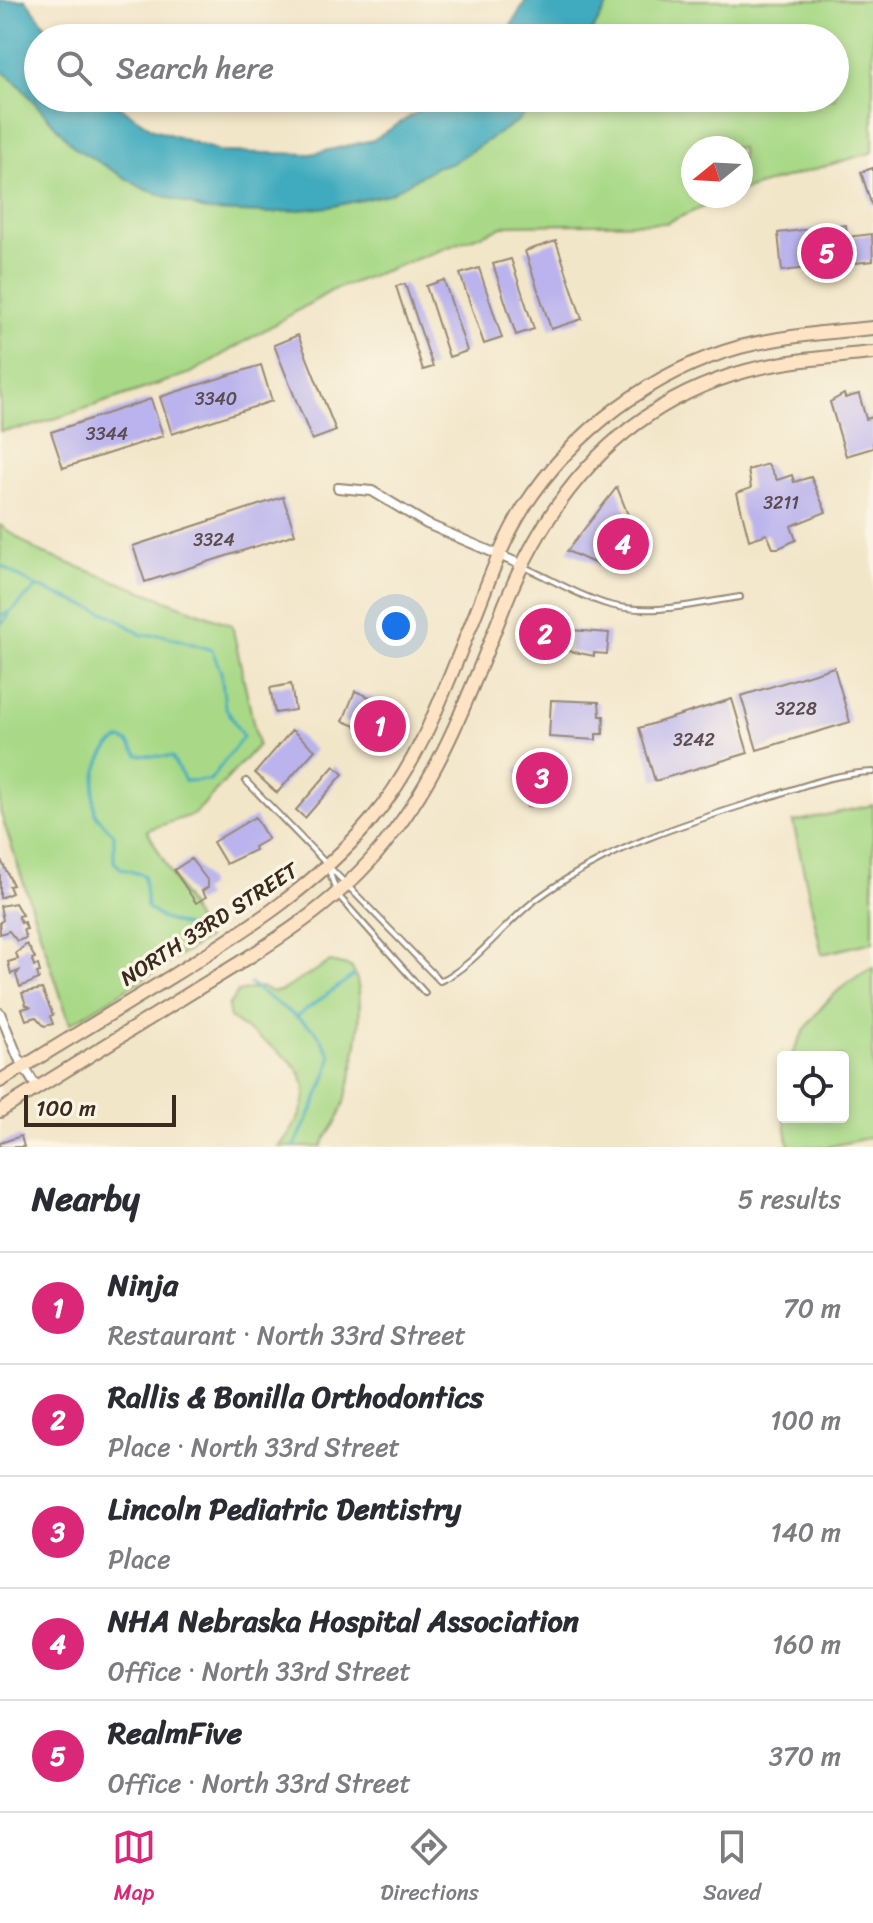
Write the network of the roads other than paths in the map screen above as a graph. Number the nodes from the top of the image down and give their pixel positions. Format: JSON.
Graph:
{"nodes":[{"id":1,"x":873,"y":328,"type":"edge"},
{"id":2,"x":873,"y":353,"type":"edge"},
{"id":3,"x":338,"y":488,"type":"dead end"},
{"id":4,"x":499,"y":556,"type":"junction"},
{"id":5,"x":522,"y":565,"type":"junction"},
{"id":6,"x":740,"y":597,"type":"dead end"},
{"id":7,"x":873,"y":772,"type":"edge"},
{"id":8,"x":246,"y":781,"type":"dead end"},
{"id":9,"x":328,"y":867,"type":"junction"},
{"id":10,"x":348,"y":883,"type":"junction"},
{"id":11,"x":337,"y":894,"type":"junction"},
{"id":12,"x":425,"y":993,"type":"dead end"},
{"id":13,"x":0,"y":1013,"type":"edge"},
{"id":14,"x":24,"y":1066,"type":"junction"},
{"id":15,"x":0,"y":1081,"type":"edge"},
{"id":16,"x":37,"y":1088,"type":"junction"},
{"id":17,"x":0,"y":1111,"type":"edge"}],
"edges":[{"from":1,"to":4,"type":"main road","name":"NORTH 33RD STREET"},
{"from":2,"to":5,"type":"main road"},
{"from":3,"to":4,"type":"street"},
{"from":4,"to":5,"type":"street"},
{"from":4,"to":9,"type":"main road","name":"NORTH 33RD STREET"},
{"from":5,"to":6,"type":"lane"},
{"from":5,"to":10,"type":"main road"},
{"from":7,"to":10,"type":"lane"},
{"from":8,"to":9,"type":"lane"},
{"from":9,"to":10,"type":"lane"},
{"from":9,"to":11,"type":"lane"},
{"from":9,"to":14,"type":"main road","name":"NORTH 33RD STREET"},
{"from":10,"to":11,"type":"main road"},
{"from":11,"to":12,"type":"lane"},
{"from":11,"to":16,"type":"main road"},
{"from":13,"to":14,"type":"street"},
{"from":14,"to":15,"type":"main road","name":"NORTH 33RD STREET"},
{"from":14,"to":16,"type":"street"},
{"from":16,"to":17,"type":"main road"}]}
